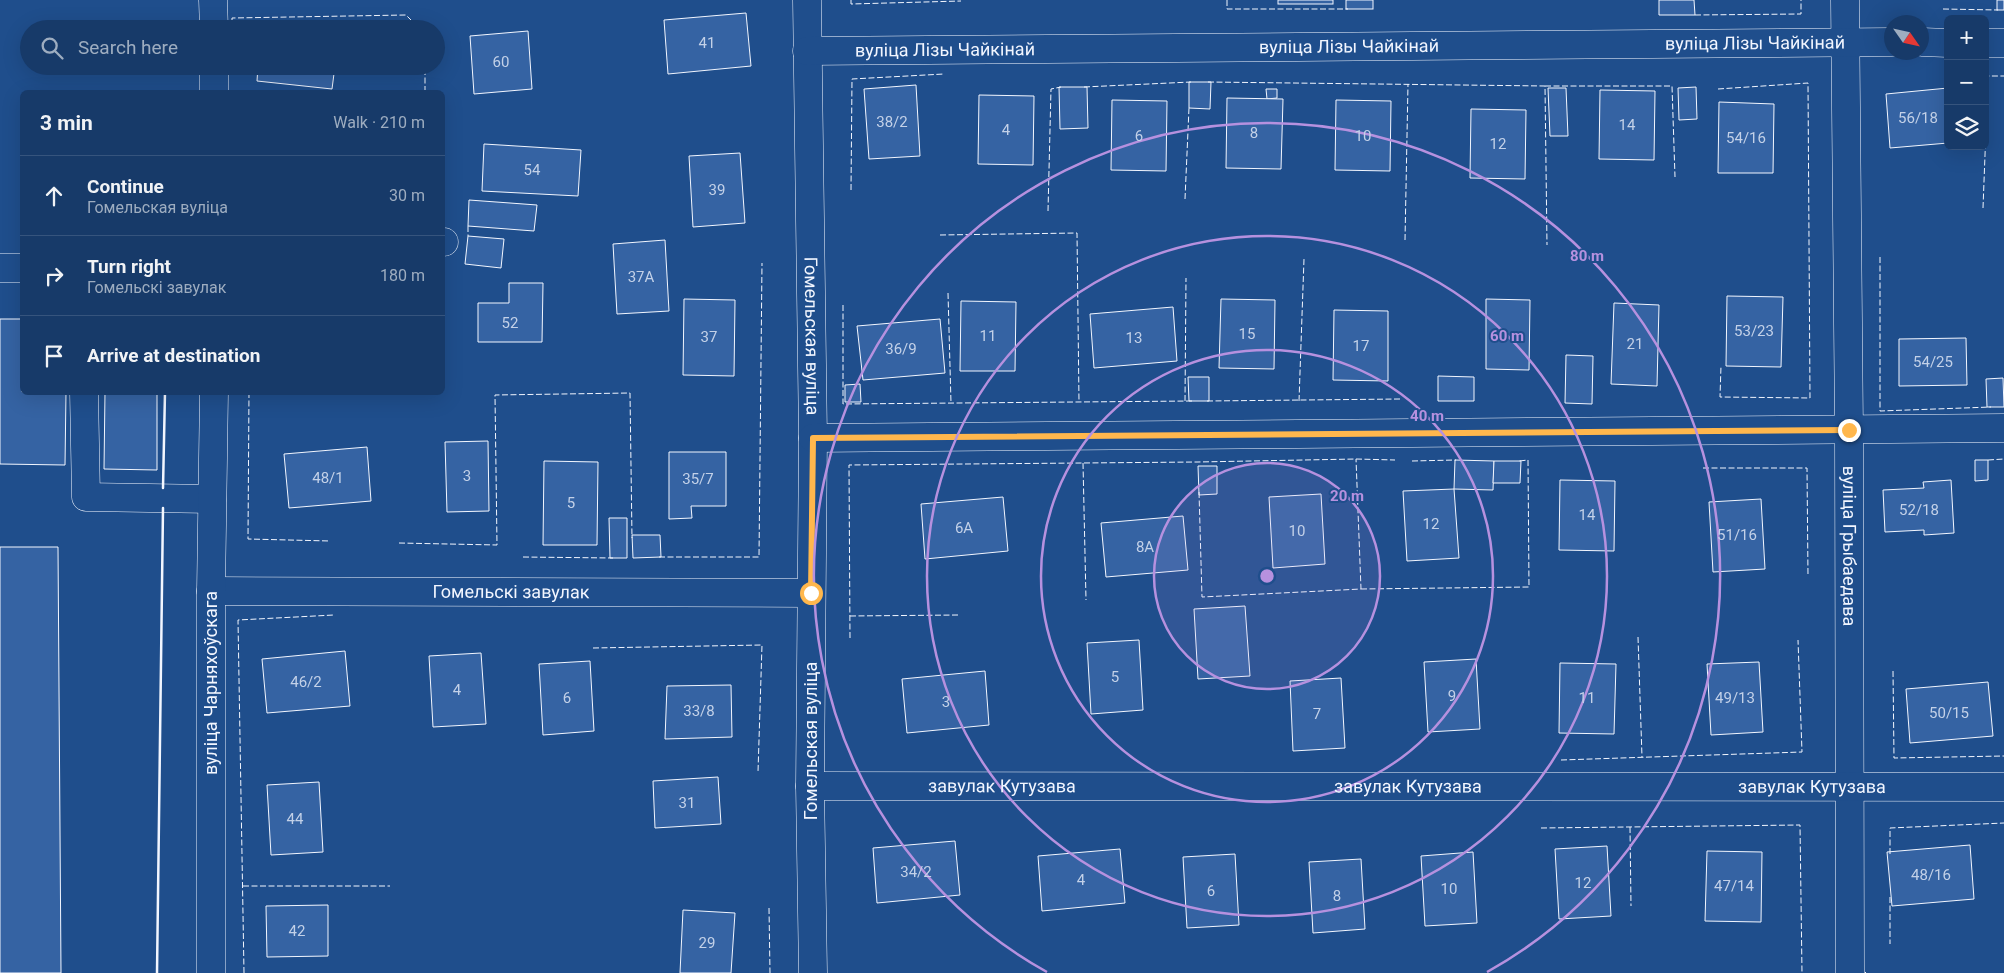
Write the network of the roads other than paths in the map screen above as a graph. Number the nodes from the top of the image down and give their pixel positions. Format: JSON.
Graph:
{"nodes":[{"id":1,"x":213,"y":0,"type":"edge"},
{"id":2,"x":807,"y":0,"type":"edge"},
{"id":3,"x":1845,"y":0,"type":"edge"},
{"id":4,"x":214,"y":20,"type":"edge"},
{"id":5,"x":1844,"y":42,"type":"junction"},
{"id":6,"x":1884,"y":42,"type":"edge"},
{"id":7,"x":1929,"y":42,"type":"edge"},
{"id":8,"x":1944,"y":43,"type":"edge"},
{"id":9,"x":1989,"y":43,"type":"edge"},
{"id":10,"x":2004,"y":43,"type":"edge"},
{"id":11,"x":807,"y":52,"type":"junction"},
{"id":12,"x":214,"y":75,"type":"edge"},
{"id":13,"x":214,"y":90,"type":"edge"},
{"id":14,"x":0,"y":268,"type":"edge"},
{"id":15,"x":20,"y":268,"type":"edge"},
{"id":16,"x":84,"y":395,"type":"edge"},
{"id":17,"x":214,"y":395,"type":"edge"},
{"id":18,"x":2004,"y":428,"type":"edge"},
{"id":19,"x":1849,"y":430,"type":"junction"},
{"id":20,"x":813,"y":438,"type":"junction"},
{"id":21,"x":212,"y":499,"type":"junction"},
{"id":22,"x":211,"y":591,"type":"junction"},
{"id":23,"x":811,"y":593,"type":"junction"},
{"id":24,"x":810,"y":786,"type":"junction"},
{"id":25,"x":1849,"y":787,"type":"junction"},
{"id":26,"x":2004,"y":787,"type":"edge"},
{"id":27,"x":211,"y":973,"type":"edge"},
{"id":28,"x":813,"y":973,"type":"edge"},
{"id":29,"x":1850,"y":973,"type":"edge"}],
"edges":[{"from":1,"to":4,"type":"street"},
{"from":2,"to":11,"type":"street","name":"Гомельская вуліца"},
{"from":3,"to":5,"type":"street","name":"вуліца Грыбаедава"},
{"from":5,"to":6,"type":"street","name":"вуліца Лізы Чайкінай"},
{"from":5,"to":11,"type":"street","name":"вуліца Лізы Чайкінай"},
{"from":5,"to":19,"type":"street","name":"вуліца Грыбаедава"},
{"from":7,"to":8,"type":"street"},
{"from":9,"to":10,"type":"street"},
{"from":11,"to":20,"type":"street","name":"Гомельская вуліца"},
{"from":12,"to":13,"type":"street"},
{"from":14,"to":15,"type":"street"},
{"from":16,"to":21,"type":"street"},
{"from":17,"to":21,"type":"street","name":"вуліца Чарняхоўскага"},
{"from":18,"to":19,"type":"street"},
{"from":19,"to":20,"type":"street"},
{"from":19,"to":25,"type":"street","name":"вуліца Грыбаедава"},
{"from":20,"to":23,"type":"street","name":"Гомельская вуліца"},
{"from":21,"to":22,"type":"street","name":"вуліца Чарняхоўскага"},
{"from":22,"to":23,"type":"street","name":"Гомельскі завулак"},
{"from":22,"to":27,"type":"street","name":"вуліца Чарняхоўскага"},
{"from":23,"to":24,"type":"street","name":"Гомельская вуліца"},
{"from":24,"to":25,"type":"street","name":"завулак Кутузава"},
{"from":24,"to":28,"type":"street","name":"Гомельская вуліца"},
{"from":25,"to":26,"type":"street","name":"завулак Кутузава"},
{"from":25,"to":29,"type":"street","name":"вуліца Грыбаедава"}]}
